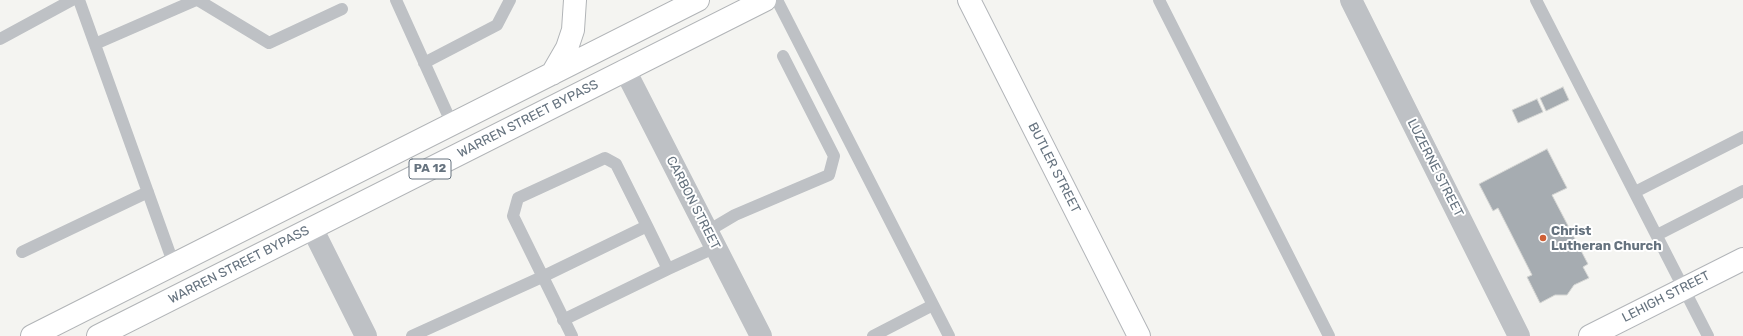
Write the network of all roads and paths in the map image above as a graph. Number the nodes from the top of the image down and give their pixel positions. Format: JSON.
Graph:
{"nodes":[{"id":1,"x":72,"y":0,"type":"edge"},
{"id":2,"x":79,"y":0,"type":"edge"},
{"id":3,"x":197,"y":0,"type":"edge"},
{"id":4,"x":396,"y":0,"type":"edge"},
{"id":5,"x":510,"y":0,"type":"edge"},
{"id":6,"x":576,"y":0,"type":"edge"},
{"id":7,"x":698,"y":0,"type":"edge"},
{"id":8,"x":765,"y":0,"type":"edge"},
{"id":9,"x":777,"y":0,"type":"edge"},
{"id":10,"x":969,"y":0,"type":"edge"},
{"id":11,"x":1160,"y":0,"type":"edge"},
{"id":12,"x":1351,"y":0,"type":"edge"},
{"id":13,"x":1538,"y":1,"type":"edge"},
{"id":14,"x":342,"y":9,"type":"dead end"},
{"id":15,"x":0,"y":39,"type":"edge"},
{"id":16,"x":95,"y":44,"type":"junction"},
{"id":17,"x":783,"y":56,"type":"dead end"},
{"id":18,"x":424,"y":64,"type":"junction"},
{"id":19,"x":626,"y":70,"type":"junction"},
{"id":20,"x":552,"y":74,"type":"junction"},
{"id":21,"x":452,"y":124,"type":"junction"},
{"id":22,"x":1743,"y":137,"type":"edge"},
{"id":23,"x":1743,"y":191,"type":"edge"},
{"id":24,"x":148,"y":192,"type":"junction"},
{"id":25,"x":1634,"y":192,"type":"junction"},
{"id":26,"x":647,"y":226,"type":"junction"},
{"id":27,"x":312,"y":228,"type":"junction"},
{"id":28,"x":1657,"y":236,"type":"junction"},
{"id":29,"x":712,"y":239,"type":"junction"},
{"id":30,"x":22,"y":252,"type":"dead end"},
{"id":31,"x":1743,"y":259,"type":"edge"},
{"id":32,"x":174,"y":265,"type":"junction"},
{"id":33,"x":668,"y":270,"type":"junction"},
{"id":34,"x":542,"y":277,"type":"junction"},
{"id":35,"x":1684,"y":288,"type":"junction"},
{"id":36,"x":933,"y":305,"type":"junction"},
{"id":37,"x":564,"y":320,"type":"junction"},
{"id":38,"x":113,"y":333,"type":"edge"},
{"id":39,"x":32,"y":336,"type":"edge"},
{"id":40,"x":366,"y":336,"type":"edge"},
{"id":41,"x":412,"y":336,"type":"edge"},
{"id":42,"x":572,"y":336,"type":"edge"},
{"id":43,"x":761,"y":336,"type":"edge"},
{"id":44,"x":873,"y":336,"type":"edge"},
{"id":45,"x":949,"y":336,"type":"edge"},
{"id":46,"x":1139,"y":336,"type":"edge"},
{"id":47,"x":1329,"y":336,"type":"edge"},
{"id":48,"x":1519,"y":336,"type":"edge"},
{"id":49,"x":1590,"y":336,"type":"edge"},
{"id":50,"x":1708,"y":336,"type":"edge"}],
"edges":[{"from":1,"to":15,"type":"lane"},
{"from":2,"to":16,"type":"lane"},
{"from":3,"to":14,"type":"lane"},
{"from":3,"to":16,"type":"lane"},
{"from":4,"to":18,"type":"lane"},
{"from":5,"to":18,"type":"lane"},
{"from":6,"to":20,"type":"main road"},
{"from":7,"to":20,"type":"main road","number":"PA 12"},
{"from":8,"to":19,"type":"main road","name":"WARREN STREET BYPASS","number":"PA 12"},
{"from":9,"to":36,"type":"lane"},
{"from":10,"to":46,"type":"main road","name":"BUTLER STREET"},
{"from":11,"to":47,"type":"lane"},
{"from":12,"to":48,"type":"street","name":"LUZERNE STREET"},
{"from":13,"to":25,"type":"lane"},
{"from":16,"to":24,"type":"lane"},
{"from":17,"to":29,"type":"lane"},
{"from":18,"to":21,"type":"lane"},
{"from":19,"to":27,"type":"main road","name":"WARREN STREET BYPASS","number":"PA 12"},
{"from":19,"to":29,"type":"street","name":"CARBON STREET"},
{"from":20,"to":21,"type":"main road","number":"PA 12"},
{"from":21,"to":32,"type":"main road","number":"PA 12"},
{"from":22,"to":25,"type":"lane"},
{"from":23,"to":28,"type":"lane"},
{"from":24,"to":30,"type":"lane"},
{"from":24,"to":32,"type":"lane"},
{"from":25,"to":28,"type":"lane"},
{"from":26,"to":33,"type":"lane"},
{"from":26,"to":34,"type":"lane"},
{"from":26,"to":34,"type":"lane"},
{"from":27,"to":38,"type":"main road","name":"WARREN STREET BYPASS","number":"PA 12"},
{"from":27,"to":40,"type":"street"},
{"from":28,"to":35,"type":"lane"},
{"from":29,"to":33,"type":"lane"},
{"from":29,"to":43,"type":"street","name":"CARBON STREET"},
{"from":31,"to":35,"type":"main road","name":"LEHIGH STREET"},
{"from":32,"to":39,"type":"main road","number":"PA 12"},
{"from":33,"to":37,"type":"lane"},
{"from":34,"to":37,"type":"lane"},
{"from":34,"to":41,"type":"lane"},
{"from":35,"to":49,"type":"main road","name":"LEHIGH STREET"},
{"from":35,"to":50,"type":"lane"},
{"from":36,"to":44,"type":"lane"},
{"from":36,"to":45,"type":"lane"},
{"from":37,"to":42,"type":"lane"}]}
